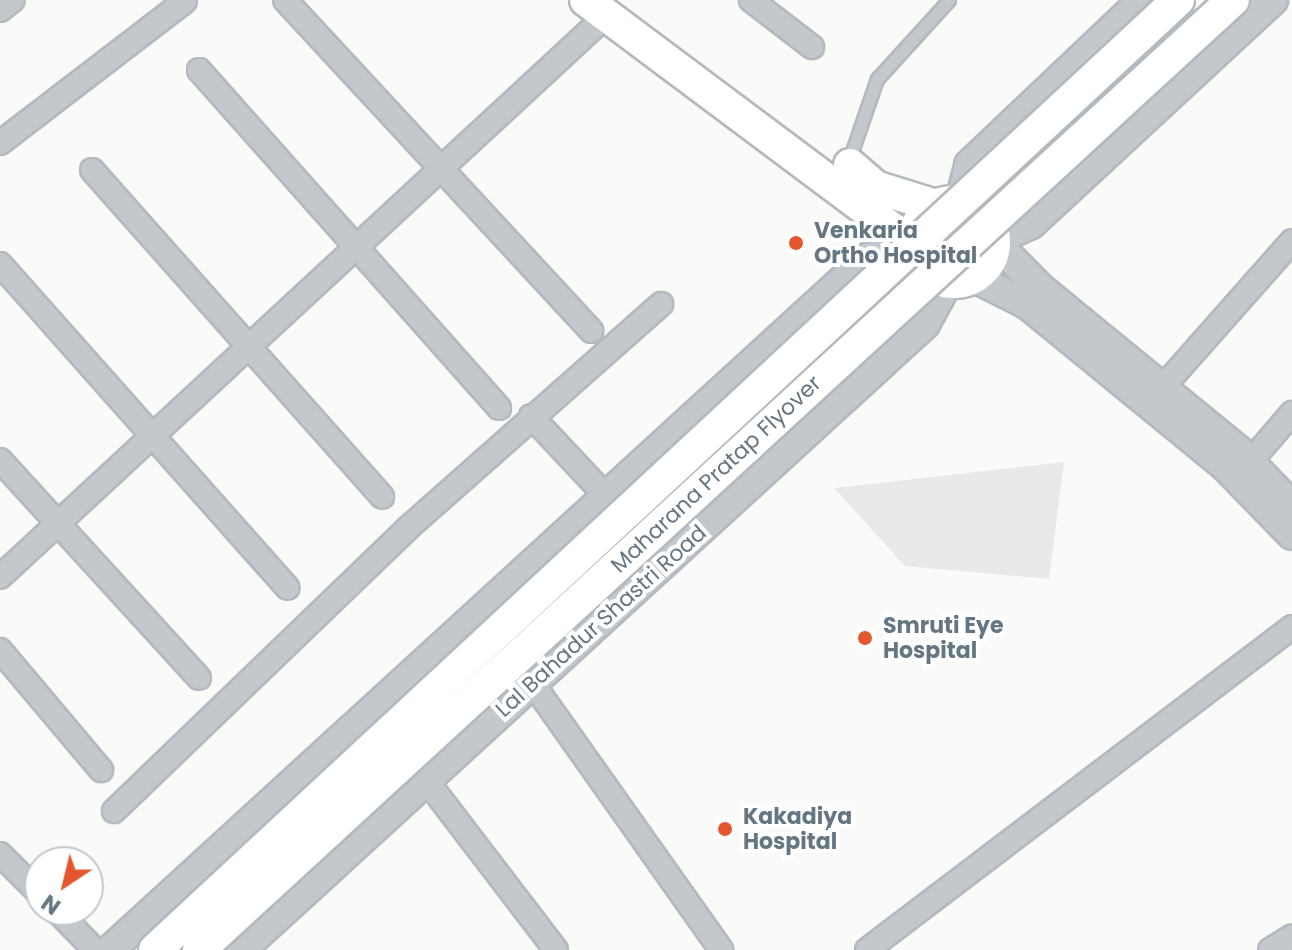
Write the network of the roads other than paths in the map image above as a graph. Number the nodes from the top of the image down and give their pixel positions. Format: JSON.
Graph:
{"nodes":[{"id":1,"x":13,"y":0,"type":"edge"},
{"id":2,"x":285,"y":0,"type":"edge"},
{"id":3,"x":751,"y":0,"type":"edge"},
{"id":4,"x":949,"y":0,"type":"edge"},
{"id":5,"x":1143,"y":0,"type":"edge"},
{"id":6,"x":1178,"y":0,"type":"edge"},
{"id":7,"x":1233,"y":0,"type":"edge"},
{"id":8,"x":1273,"y":0,"type":"edge"},
{"id":9,"x":185,"y":1,"type":"edge"},
{"id":10,"x":604,"y":5,"type":"edge"},
{"id":11,"x":0,"y":10,"type":"edge"},
{"id":12,"x":812,"y":47,"type":"dead end"},
{"id":13,"x":199,"y":70,"type":"dead end"},
{"id":14,"x":0,"y":143,"type":"edge"},
{"id":15,"x":848,"y":164,"type":"junction"},
{"id":16,"x":92,"y":170,"type":"dead end"},
{"id":17,"x":440,"y":170,"type":"junction"},
{"id":18,"x":948,"y":204,"type":"junction"},
{"id":19,"x":994,"y":241,"type":"junction"},
{"id":20,"x":1292,"y":241,"type":"edge"},
{"id":21,"x":914,"y":245,"type":"junction"},
{"id":22,"x":356,"y":249,"type":"junction"},
{"id":23,"x":0,"y":264,"type":"edge"},
{"id":24,"x":961,"y":280,"type":"junction"},
{"id":25,"x":661,"y":304,"type":"dead end"},
{"id":26,"x":591,"y":331,"type":"dead end"},
{"id":27,"x":248,"y":351,"type":"junction"},
{"id":28,"x":1162,"y":388,"type":"junction"},
{"id":29,"x":499,"y":408,"type":"dead end"},
{"id":30,"x":1292,"y":413,"type":"edge"},
{"id":31,"x":531,"y":416,"type":"junction"},
{"id":32,"x":155,"y":433,"type":"junction"},
{"id":33,"x":0,"y":460,"type":"edge"},
{"id":34,"x":1250,"y":462,"type":"junction"},
{"id":35,"x":605,"y":495,"type":"junction"},
{"id":36,"x":382,"y":497,"type":"dead end"},
{"id":37,"x":1292,"y":506,"type":"edge"},
{"id":38,"x":59,"y":522,"type":"junction"},
{"id":39,"x":1292,"y":535,"type":"edge"},
{"id":40,"x":0,"y":577,"type":"edge"},
{"id":41,"x":288,"y":588,"type":"dead end"},
{"id":42,"x":1292,"y":627,"type":"edge"},
{"id":43,"x":0,"y":650,"type":"edge"},
{"id":44,"x":199,"y":678,"type":"dead end"},
{"id":45,"x":533,"y":684,"type":"junction"},
{"id":46,"x":101,"y":770,"type":"dead end"},
{"id":47,"x":426,"y":780,"type":"junction"},
{"id":48,"x":114,"y":811,"type":"dead end"},
{"id":49,"x":0,"y":854,"type":"edge"},
{"id":50,"x":24,"y":878,"type":"edge"},
{"id":51,"x":72,"y":926,"type":"edge"},
{"id":52,"x":1292,"y":936,"type":"edge"},
{"id":53,"x":95,"y":950,"type":"edge"},
{"id":54,"x":110,"y":950,"type":"edge"},
{"id":55,"x":155,"y":950,"type":"edge"},
{"id":56,"x":199,"y":950,"type":"edge"},
{"id":57,"x":241,"y":950,"type":"edge"},
{"id":58,"x":556,"y":950,"type":"edge"},
{"id":59,"x":721,"y":950,"type":"edge"},
{"id":60,"x":867,"y":950,"type":"edge"},
{"id":61,"x":1270,"y":950,"type":"edge"}],
"edges":[{"from":1,"to":11,"type":"street"},
{"from":2,"to":17,"type":"street"},
{"from":3,"to":12,"type":"street"},
{"from":4,"to":15,"type":"lane"},
{"from":5,"to":18,"type":"street"},
{"from":6,"to":55,"type":"main road","name":"Maharana Pratap Flyover","bridge":true},
{"from":7,"to":56,"type":"main road","name":"Maharana Pratap Flyover","bridge":true},
{"from":8,"to":19,"type":"street"},
{"from":9,"to":14,"type":"street"},
{"from":10,"to":15,"type":"main road"},
{"from":10,"to":17,"type":"street"},
{"from":10,"to":21,"type":"main road"},
{"from":13,"to":22,"type":"street"},
{"from":15,"to":18,"type":"main road"},
{"from":16,"to":27,"type":"street"},
{"from":17,"to":22,"type":"street"},
{"from":17,"to":26,"type":"street"},
{"from":18,"to":19,"type":"main road"},
{"from":18,"to":21,"type":"main road"},
{"from":19,"to":24,"type":"main road"},
{"from":19,"to":28,"type":"street"},
{"from":20,"to":28,"type":"street"},
{"from":21,"to":24,"type":"main road"},
{"from":21,"to":35,"type":"street"},
{"from":22,"to":27,"type":"street"},
{"from":22,"to":29,"type":"street"},
{"from":23,"to":32,"type":"street"},
{"from":24,"to":39,"type":"street"},
{"from":24,"to":45,"type":"street","name":"Lal Bahadur Shastri Road"},
{"from":25,"to":31,"type":"street"},
{"from":27,"to":32,"type":"street"},
{"from":27,"to":36,"type":"street"},
{"from":28,"to":34,"type":"street"},
{"from":30,"to":34,"type":"street"},
{"from":31,"to":35,"type":"street"},
{"from":31,"to":48,"type":"street"},
{"from":32,"to":38,"type":"street"},
{"from":32,"to":41,"type":"street"},
{"from":33,"to":38,"type":"street"},
{"from":34,"to":37,"type":"street"},
{"from":35,"to":54,"type":"street"},
{"from":38,"to":40,"type":"street"},
{"from":38,"to":44,"type":"street"},
{"from":42,"to":60,"type":"street"},
{"from":43,"to":46,"type":"street"},
{"from":45,"to":47,"type":"street","name":"Lal Bahadur Shastri Road"},
{"from":45,"to":59,"type":"street"},
{"from":47,"to":57,"type":"street","name":"Lal Bahadur Shastri Road"},
{"from":47,"to":58,"type":"street"},
{"from":49,"to":50,"type":"street"},
{"from":51,"to":53,"type":"street"},
{"from":52,"to":61,"type":"street"}]}
